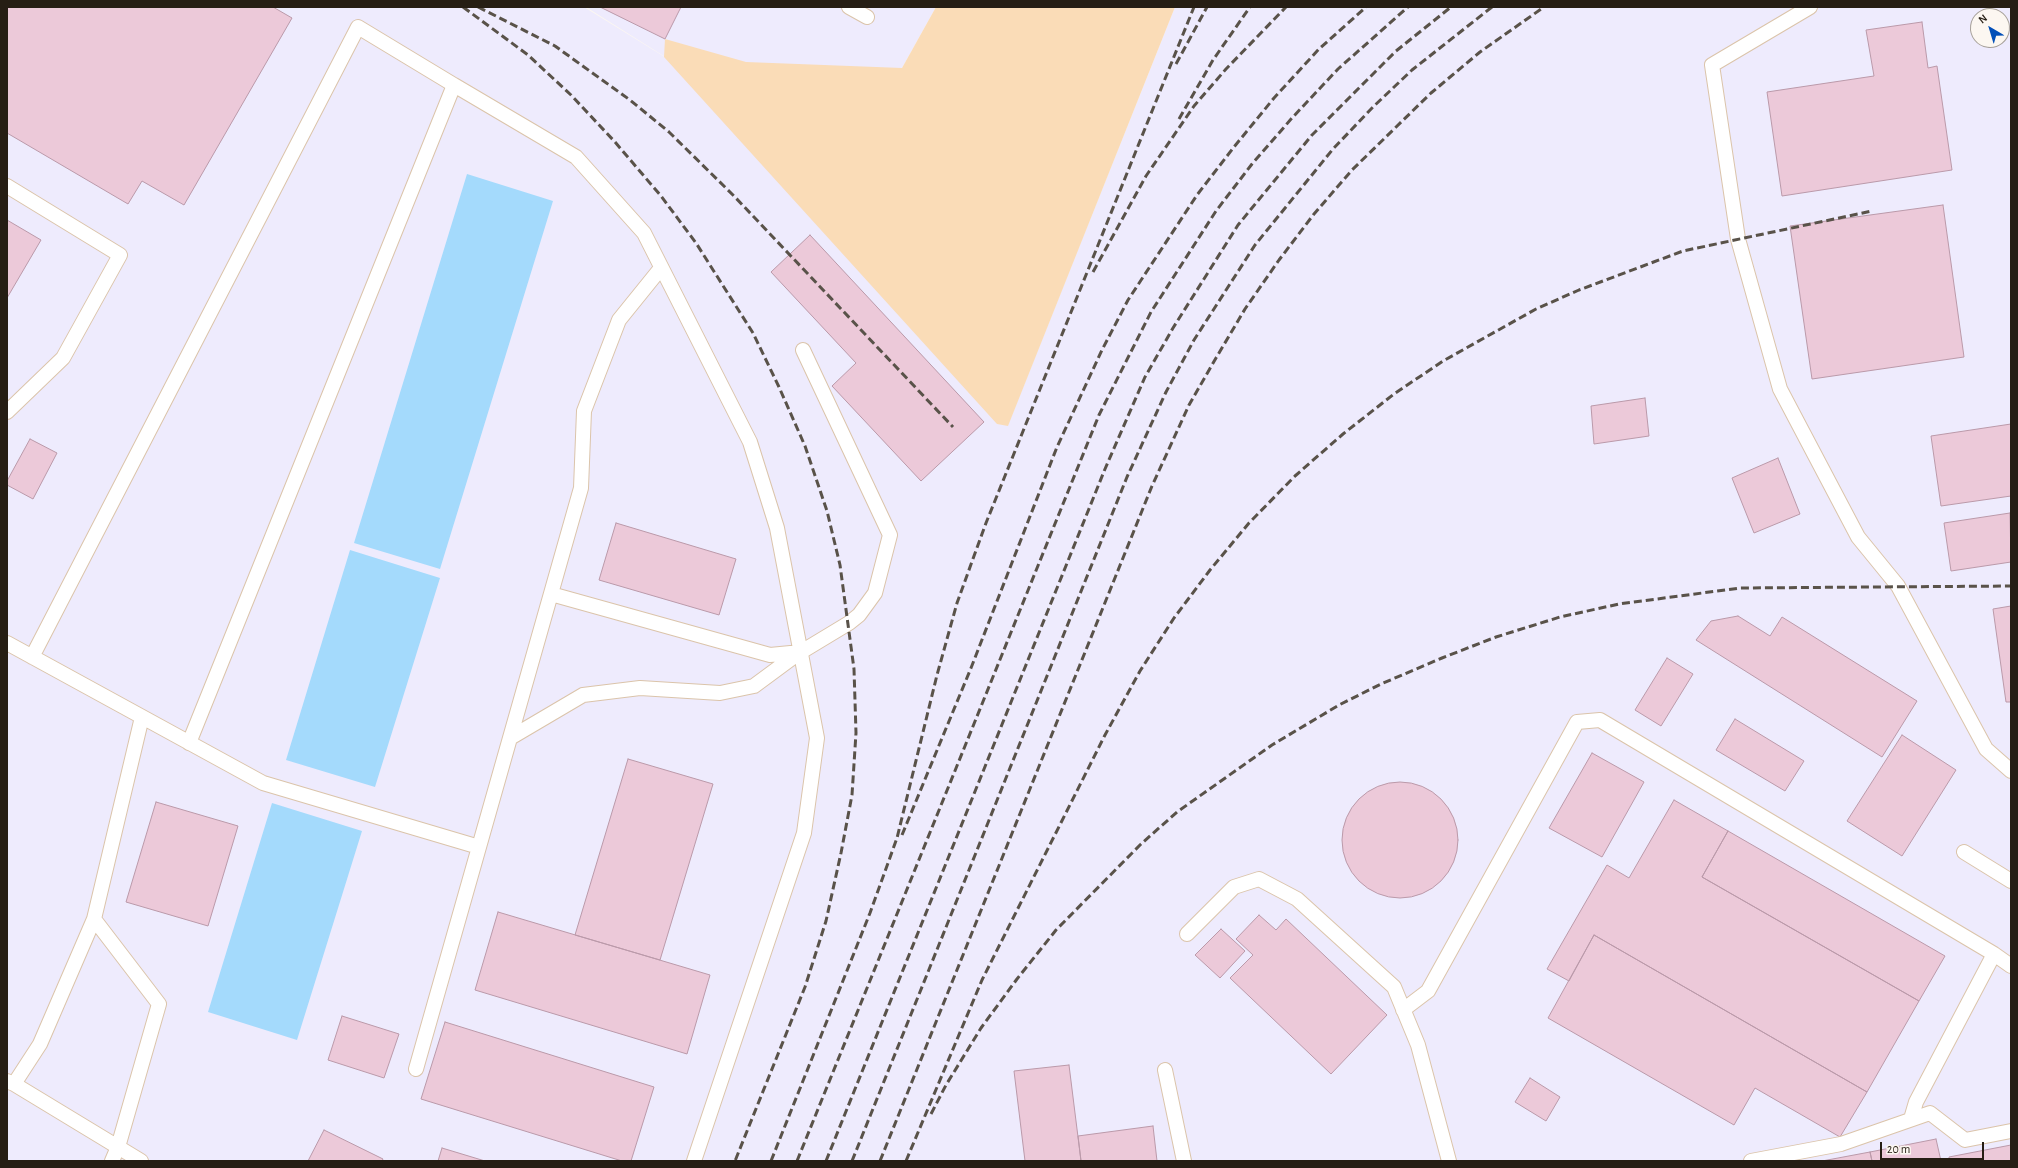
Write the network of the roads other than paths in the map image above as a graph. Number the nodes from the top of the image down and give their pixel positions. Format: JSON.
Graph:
{"nodes":[{"id":1,"x":849,"y":7,"type":"edge"},
{"id":2,"x":1810,"y":7,"type":"edge"},
{"id":3,"x":867,"y":17,"type":"dead end"},
{"id":4,"x":454,"y":85,"type":"junction"},
{"id":5,"x":7,"y":186,"type":"edge"},
{"id":6,"x":661,"y":268,"type":"junction"},
{"id":7,"x":803,"y":350,"type":"dead end"},
{"id":8,"x":7,"y":412,"type":"edge"},
{"id":9,"x":551,"y":594,"type":"junction"},
{"id":10,"x":7,"y":644,"type":"edge"},
{"id":11,"x":801,"y":652,"type":"junction"},
{"id":12,"x":32,"y":657,"type":"junction"},
{"id":13,"x":142,"y":717,"type":"junction"},
{"id":14,"x":510,"y":738,"type":"junction"},
{"id":15,"x":189,"y":743,"type":"junction"},
{"id":16,"x":2011,"y":772,"type":"edge"},
{"id":17,"x":479,"y":847,"type":"junction"},
{"id":18,"x":1964,"y":852,"type":"dead end"},
{"id":19,"x":2011,"y":881,"type":"edge"},
{"id":20,"x":94,"y":919,"type":"junction"},
{"id":21,"x":1187,"y":934,"type":"dead end"},
{"id":22,"x":1994,"y":954,"type":"junction"},
{"id":23,"x":2011,"y":966,"type":"edge"},
{"id":24,"x":1403,"y":1010,"type":"junction"},
{"id":25,"x":416,"y":1069,"type":"dead end"},
{"id":26,"x":1165,"y":1070,"type":"dead end"},
{"id":27,"x":10,"y":1083,"type":"edge"},
{"id":28,"x":1911,"y":1119,"type":"junction"},
{"id":29,"x":2011,"y":1131,"type":"edge"},
{"id":30,"x":118,"y":1147,"type":"junction"},
{"id":31,"x":112,"y":1161,"type":"edge"},
{"id":32,"x":141,"y":1161,"type":"edge"},
{"id":33,"x":694,"y":1161,"type":"edge"},
{"id":34,"x":1184,"y":1161,"type":"edge"},
{"id":35,"x":1450,"y":1161,"type":"edge"},
{"id":36,"x":1751,"y":1161,"type":"edge"}],
"edges":[{"from":1,"to":3,"type":"lane"},
{"from":2,"to":16,"type":"lane"},
{"from":4,"to":6,"type":"lane"},
{"from":4,"to":12,"type":"lane"},
{"from":4,"to":15,"type":"lane"},
{"from":5,"to":8,"type":"lane"},
{"from":6,"to":9,"type":"lane"},
{"from":6,"to":11,"type":"lane"},
{"from":7,"to":11,"type":"lane"},
{"from":9,"to":11,"type":"lane"},
{"from":9,"to":14,"type":"lane"},
{"from":10,"to":12,"type":"lane"},
{"from":11,"to":14,"type":"lane"},
{"from":11,"to":33,"type":"lane"},
{"from":12,"to":13,"type":"lane"},
{"from":13,"to":15,"type":"lane"},
{"from":13,"to":20,"type":"lane"},
{"from":14,"to":17,"type":"lane"},
{"from":15,"to":17,"type":"lane"},
{"from":17,"to":25,"type":"lane"},
{"from":18,"to":19,"type":"lane"},
{"from":20,"to":27,"type":"lane"},
{"from":20,"to":30,"type":"lane"},
{"from":21,"to":24,"type":"lane"},
{"from":22,"to":23,"type":"lane"},
{"from":22,"to":24,"type":"lane"},
{"from":22,"to":28,"type":"lane"},
{"from":24,"to":35,"type":"lane"},
{"from":26,"to":34,"type":"lane"},
{"from":27,"to":30,"type":"lane"},
{"from":28,"to":29,"type":"lane"},
{"from":28,"to":36,"type":"lane"},
{"from":30,"to":31,"type":"lane"},
{"from":30,"to":32,"type":"lane"}]}
